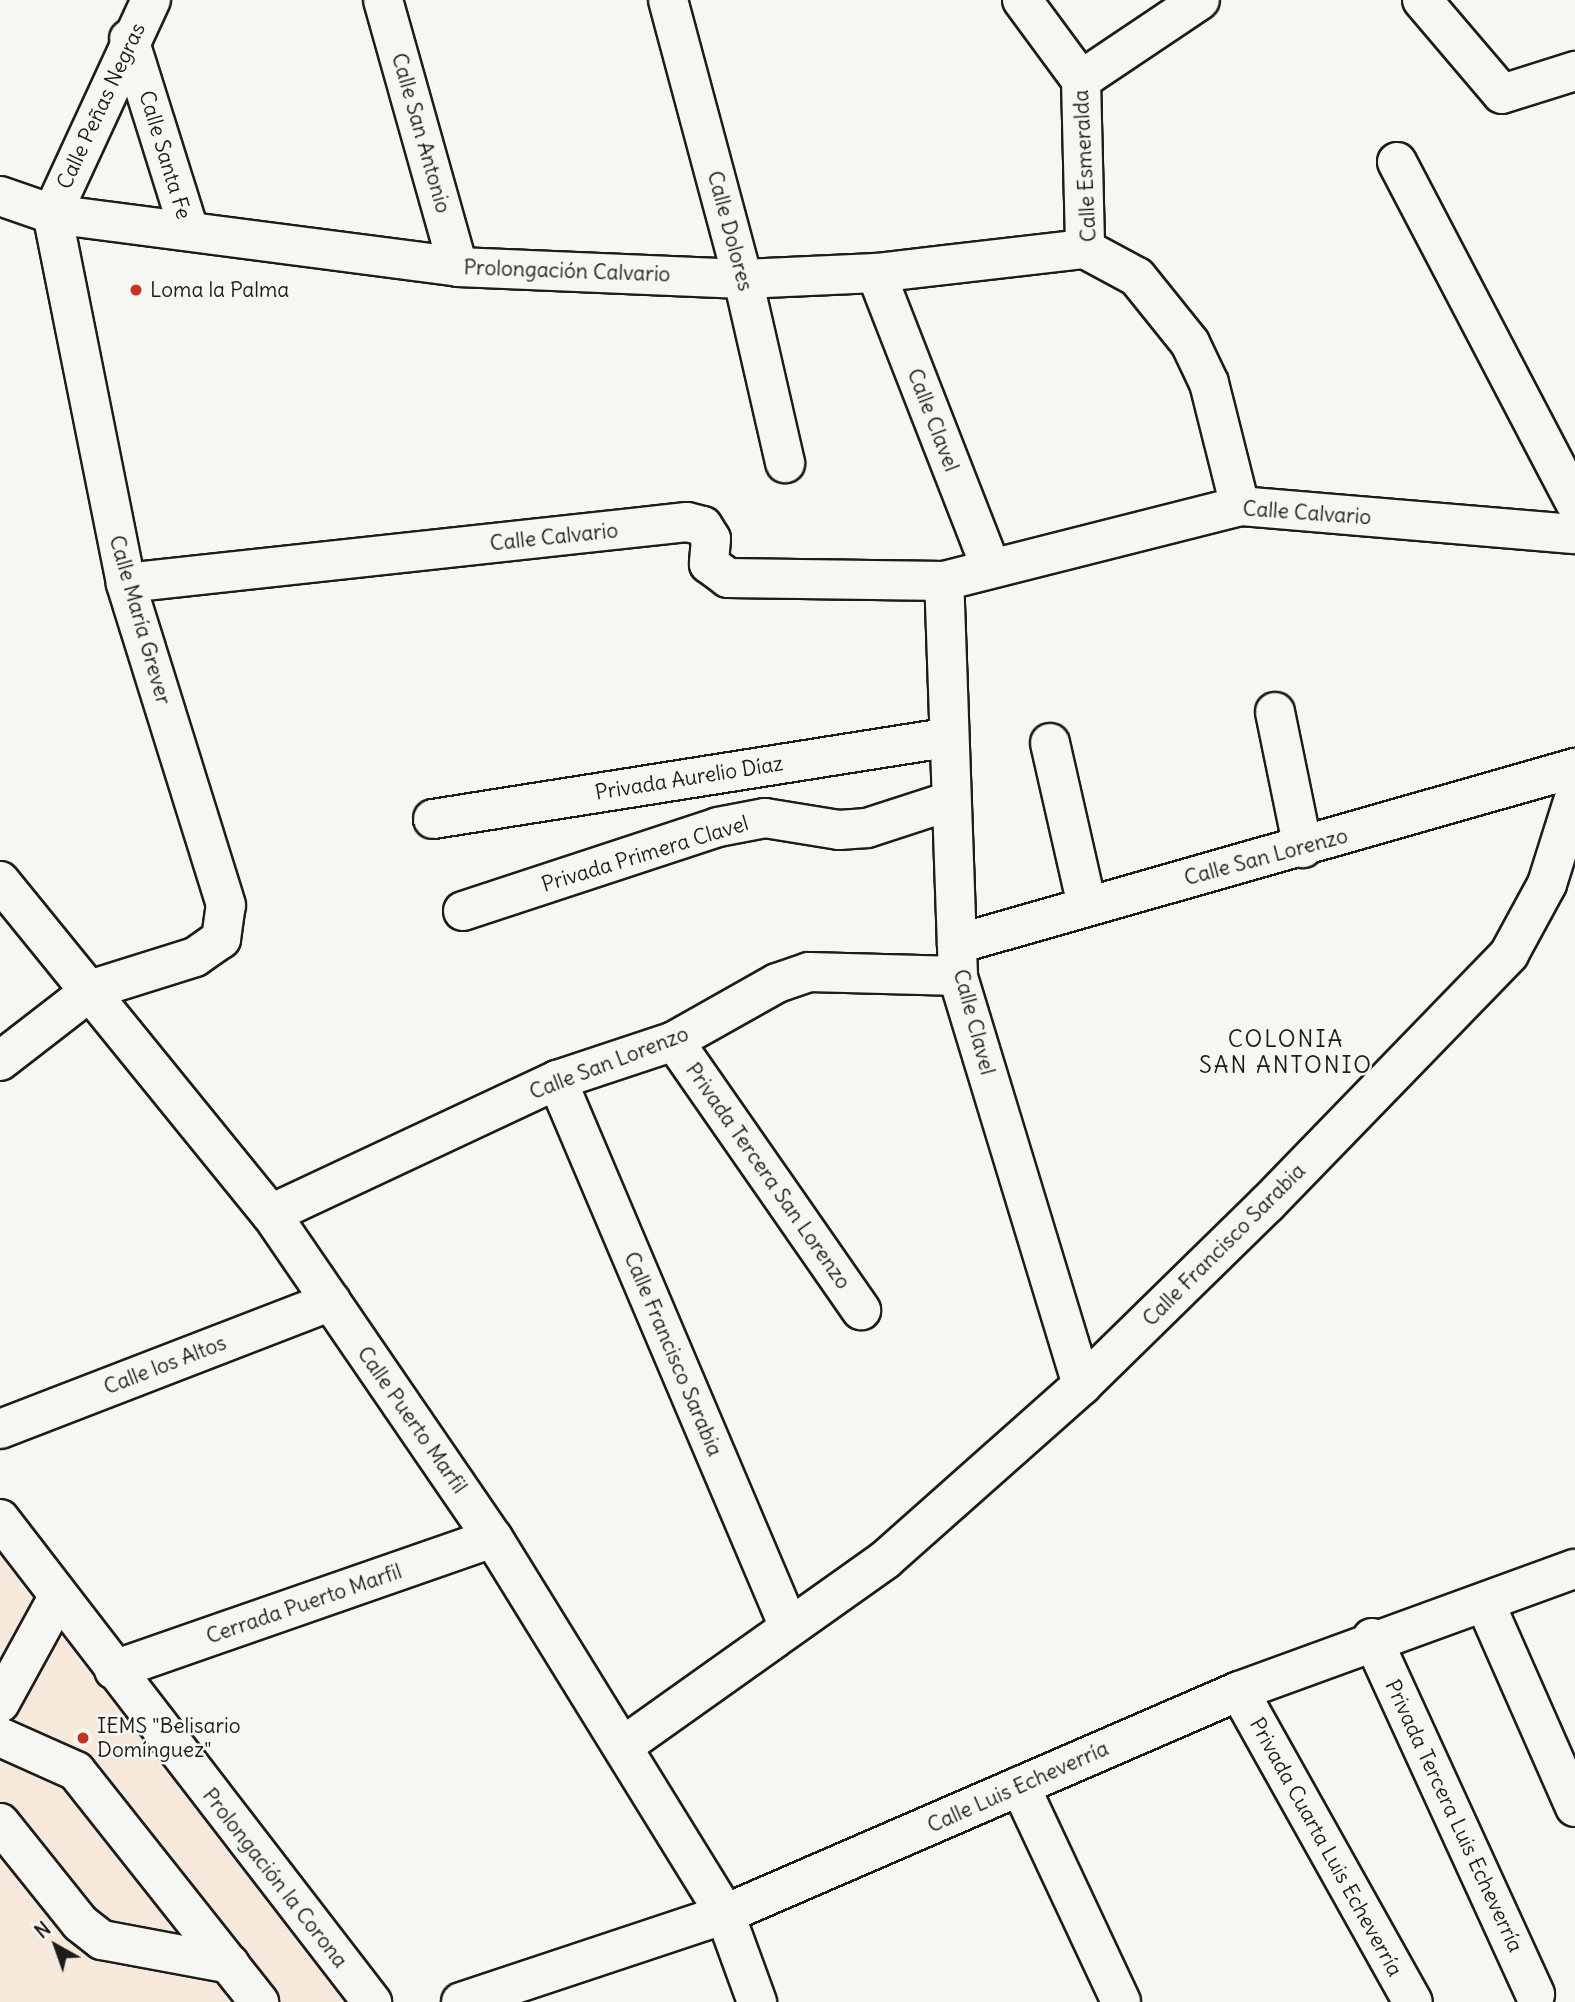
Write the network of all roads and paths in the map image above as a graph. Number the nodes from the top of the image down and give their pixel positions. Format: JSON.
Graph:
{"nodes":[{"id":1,"x":151,"y":0,"type":"edge"},
{"id":2,"x":383,"y":0,"type":"edge"},
{"id":3,"x":667,"y":0,"type":"edge"},
{"id":4,"x":1022,"y":0,"type":"edge"},
{"id":5,"x":1200,"y":0,"type":"edge"},
{"id":6,"x":1422,"y":0,"type":"edge"},
{"id":7,"x":129,"y":39,"type":"junction"},
{"id":8,"x":1575,"y":71,"type":"edge"},
{"id":9,"x":1082,"y":80,"type":"junction"},
{"id":10,"x":1397,"y":162,"type":"dead end"},
{"id":11,"x":0,"y":196,"type":"edge"},
{"id":12,"x":52,"y":214,"type":"junction"},
{"id":13,"x":189,"y":230,"type":"junction"},
{"id":14,"x":1085,"y":249,"type":"junction"},
{"id":15,"x":458,"y":267,"type":"junction"},
{"id":16,"x":876,"y":273,"type":"junction"},
{"id":17,"x":743,"y":279,"type":"junction"},
{"id":18,"x":785,"y":463,"type":"dead end"},
{"id":19,"x":1575,"y":502,"type":"edge"},
{"id":20,"x":1240,"y":506,"type":"junction"},
{"id":21,"x":1575,"y":534,"type":"edge"},
{"id":22,"x":965,"y":574,"type":"junction"},
{"id":23,"x":125,"y":583,"type":"junction"},
{"id":24,"x":1275,"y":712,"type":"dead end"},
{"id":25,"x":945,"y":738,"type":"junction"},
{"id":26,"x":1051,"y":743,"type":"dead end"},
{"id":27,"x":1575,"y":768,"type":"edge"},
{"id":28,"x":1575,"y":795,"type":"edge"},
{"id":29,"x":950,"y":801,"type":"junction"},
{"id":30,"x":433,"y":819,"type":"dead end"},
{"id":31,"x":1303,"y":848,"type":"junction"},
{"id":32,"x":0,"y":881,"type":"edge"},
{"id":33,"x":1087,"y":906,"type":"junction"},
{"id":34,"x":463,"y":911,"type":"dead end"},
{"id":35,"x":958,"y":960,"type":"junction"},
{"id":36,"x":93,"y":989,"type":"junction"},
{"id":37,"x":674,"y":1041,"type":"junction"},
{"id":38,"x":0,"y":1061,"type":"edge"},
{"id":39,"x":557,"y":1080,"type":"junction"},
{"id":40,"x":271,"y":1214,"type":"junction"},
{"id":41,"x":331,"y":1301,"type":"junction"},
{"id":42,"x":861,"y":1310,"type":"dead end"},
{"id":43,"x":1082,"y":1385,"type":"junction"},
{"id":44,"x":0,"y":1429,"type":"edge"},
{"id":45,"x":0,"y":1519,"type":"edge"},
{"id":46,"x":493,"y":1538,"type":"junction"},
{"id":47,"x":1575,"y":1569,"type":"edge"},
{"id":48,"x":57,"y":1599,"type":"junction"},
{"id":49,"x":1485,"y":1603,"type":"junction"},
{"id":50,"x":789,"y":1628,"type":"junction"},
{"id":51,"x":1372,"y":1638,"type":"junction"},
{"id":52,"x":114,"y":1670,"type":"junction"},
{"id":53,"x":1239,"y":1691,"type":"junction"},
{"id":54,"x":0,"y":1703,"type":"edge"},
{"id":55,"x":0,"y":1737,"type":"edge"},
{"id":56,"x":626,"y":1744,"type":"junction"},
{"id":57,"x":1020,"y":1786,"type":"junction"},
{"id":58,"x":1575,"y":1807,"type":"edge"},
{"id":59,"x":0,"y":1822,"type":"edge"},
{"id":60,"x":725,"y":1914,"type":"junction"},
{"id":61,"x":230,"y":1964,"type":"junction"},
{"id":62,"x":1535,"y":1994,"type":"dead end"},
{"id":63,"x":259,"y":2002,"type":"edge"},
{"id":64,"x":372,"y":2002,"type":"edge"},
{"id":65,"x":461,"y":2002,"type":"edge"},
{"id":66,"x":757,"y":2002,"type":"edge"},
{"id":67,"x":1121,"y":2002,"type":"edge"},
{"id":68,"x":1413,"y":2002,"type":"edge"}],
"edges":[{"from":1,"to":7,"type":"street","name":"Calle Peñas Negras"},
{"from":2,"to":15,"type":"street","name":"Calle San Antonio"},
{"from":3,"to":17,"type":"street","name":"Calle Dolores"},
{"from":4,"to":9,"type":"street","name":"Calle Esmeralda"},
{"from":5,"to":9,"type":"street"},
{"from":6,"to":8,"type":"street"},
{"from":7,"to":12,"type":"street","name":"Calle Peñas Negras"},
{"from":7,"to":13,"type":"street","name":"Calle Santa Fe"},
{"from":9,"to":14,"type":"street","name":"Calle Esmeralda"},
{"from":10,"to":19,"type":"street"},
{"from":11,"to":12,"type":"street","name":"Prolongación Calvario"},
{"from":12,"to":13,"type":"street","name":"Prolongación Calvario"},
{"from":12,"to":23,"type":"street","name":"Calle María Grever"},
{"from":13,"to":15,"type":"street","name":"Prolongación Calvario"},
{"from":14,"to":16,"type":"street","name":"Prolongación Calvario"},
{"from":14,"to":20,"type":"street","name":"Calle Esmeralda"},
{"from":15,"to":17,"type":"street","name":"Prolongación Calvario"},
{"from":16,"to":17,"type":"street","name":"Prolongación Calvario"},
{"from":16,"to":22,"type":"street","name":"Calle Clavel"},
{"from":17,"to":18,"type":"street","name":"Calle Dolores"},
{"from":20,"to":21,"type":"street","name":"Calle Calvario"},
{"from":20,"to":22,"type":"street","name":"Calle Calvario"},
{"from":22,"to":23,"type":"street","name":"Calle Calvario"},
{"from":22,"to":25,"type":"street","name":"Calle Clavel"},
{"from":23,"to":36,"type":"street","name":"Calle María Grever"},
{"from":24,"to":31,"type":"street"},
{"from":25,"to":29,"type":"street","name":"Calle Clavel"},
{"from":25,"to":30,"type":"street","name":"Privada Aurelio Díaz"},
{"from":26,"to":33,"type":"street"},
{"from":27,"to":31,"type":"street","name":"Calle San Lorenzo"},
{"from":28,"to":43,"type":"street","name":"Calle Francisco Sarabia"},
{"from":29,"to":34,"type":"street","name":"Privada Primera Clavel"},
{"from":29,"to":35,"type":"street","name":"Calle Clavel"},
{"from":31,"to":33,"type":"street","name":"Calle San Lorenzo"},
{"from":32,"to":36,"type":"street","name":"Calle Puerto Marfil"},
{"from":33,"to":35,"type":"street","name":"Calle San Lorenzo"},
{"from":35,"to":37,"type":"street","name":"Calle San Lorenzo"},
{"from":35,"to":43,"type":"street","name":"Calle Clavel"},
{"from":36,"to":38,"type":"street"},
{"from":36,"to":40,"type":"street","name":"Calle Puerto Marfil"},
{"from":37,"to":39,"type":"street","name":"Calle San Lorenzo"},
{"from":37,"to":42,"type":"street","name":"Privada Tercera San Lorenzo"},
{"from":39,"to":40,"type":"street","name":"Calle San Lorenzo"},
{"from":39,"to":50,"type":"street","name":"Calle Francisco Sarabia"},
{"from":40,"to":41,"type":"street","name":"Calle Puerto Marfil"},
{"from":41,"to":44,"type":"street","name":"Calle los Altos"},
{"from":41,"to":46,"type":"street","name":"Calle Puerto Marfil"},
{"from":43,"to":50,"type":"street","name":"Calle Francisco Sarabia"},
{"from":45,"to":48,"type":"street","name":"Prolongación la Corona"},
{"from":46,"to":52,"type":"street","name":"Cerrada Puerto Marfil"},
{"from":46,"to":56,"type":"street","name":"Calle Puerto Marfil"},
{"from":47,"to":49,"type":"street","name":"Calle Luis Echeverría"},
{"from":48,"to":52,"type":"street","name":"Prolongación la Corona"},
{"from":48,"to":54,"type":"street"},
{"from":49,"to":51,"type":"street","name":"Calle Luis Echeverría"},
{"from":49,"to":58,"type":"street"},
{"from":50,"to":56,"type":"street","name":"Calle Francisco Sarabia"},
{"from":51,"to":53,"type":"street","name":"Calle Luis Echeverría"},
{"from":51,"to":62,"type":"street","name":"Privada Tercera Luis Echeverría"},
{"from":52,"to":64,"type":"street","name":"Prolongación la Corona"},
{"from":53,"to":57,"type":"street","name":"Calle Luis Echeverría"},
{"from":53,"to":68,"type":"street","name":"Privada Cuarta Luis Echeverría"},
{"from":55,"to":61,"type":"street"},
{"from":56,"to":60,"type":"street","name":"Calle Puerto Marfil"},
{"from":57,"to":60,"type":"street","name":"Calle Luis Echeverría"},
{"from":57,"to":67,"type":"street"},
{"from":59,"to":61,"type":"street"},
{"from":60,"to":65,"type":"street","name":"Calle Luis Echeverría"},
{"from":60,"to":66,"type":"street","name":"Calle Puerto Marfil"},
{"from":61,"to":63,"type":"street"}]}
